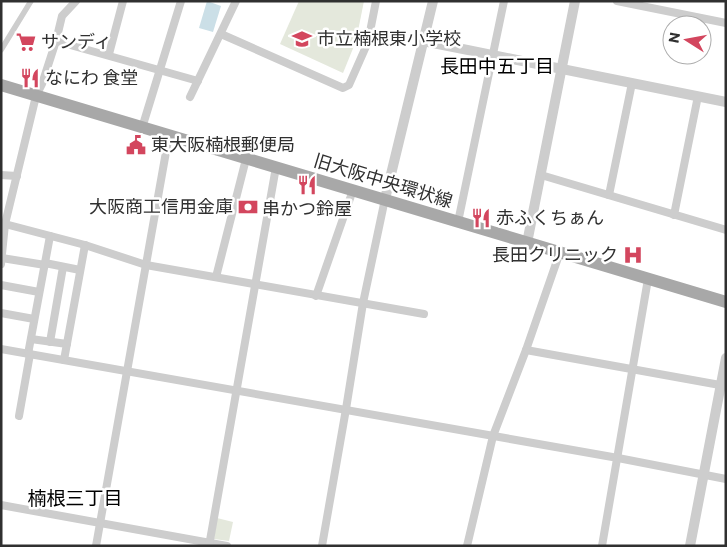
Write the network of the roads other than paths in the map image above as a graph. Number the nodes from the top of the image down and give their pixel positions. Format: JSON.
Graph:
{"nodes":[{"id":1,"x":31,"y":1,"type":"edge"},
{"id":2,"x":76,"y":1,"type":"edge"},
{"id":3,"x":123,"y":1,"type":"edge"},
{"id":4,"x":181,"y":1,"type":"edge"},
{"id":5,"x":236,"y":1,"type":"edge"},
{"id":6,"x":376,"y":1,"type":"edge"},
{"id":7,"x":433,"y":1,"type":"edge"},
{"id":8,"x":504,"y":1,"type":"edge"},
{"id":9,"x":575,"y":1,"type":"edge"},
{"id":10,"x":617,"y":1,"type":"edge"},
{"id":11,"x":726,"y":23,"type":"edge"},
{"id":12,"x":222,"y":34,"type":"junction"},
{"id":13,"x":56,"y":41,"type":"junction"},
{"id":14,"x":423,"y":42,"type":"junction"},
{"id":15,"x":1,"y":50,"type":"edge"},
{"id":16,"x":108,"y":54,"type":"junction"},
{"id":17,"x":492,"y":55,"type":"junction"},
{"id":18,"x":562,"y":68,"type":"junction"},
{"id":19,"x":160,"y":70,"type":"junction"},
{"id":20,"x":198,"y":81,"type":"junction"},
{"id":21,"x":632,"y":83,"type":"junction"},
{"id":22,"x":1,"y":85,"type":"edge"},
{"id":23,"x":36,"y":96,"type":"junction"},
{"id":24,"x":698,"y":96,"type":"junction"},
{"id":25,"x":190,"y":97,"type":"dead end"},
{"id":26,"x":726,"y":102,"type":"edge"},
{"id":27,"x":142,"y":128,"type":"junction"},
{"id":28,"x":169,"y":135,"type":"junction"},
{"id":29,"x":246,"y":158,"type":"junction"},
{"id":30,"x":276,"y":167,"type":"junction"},
{"id":31,"x":1,"y":175,"type":"edge"},
{"id":32,"x":541,"y":175,"type":"junction"},
{"id":33,"x":17,"y":176,"type":"junction"},
{"id":34,"x":353,"y":190,"type":"junction"},
{"id":35,"x":609,"y":195,"type":"junction"},
{"id":36,"x":385,"y":199,"type":"junction"},
{"id":37,"x":674,"y":215,"type":"junction"},
{"id":38,"x":458,"y":222,"type":"junction"},
{"id":39,"x":4,"y":227,"type":"edge"},
{"id":40,"x":726,"y":230,"type":"edge"},
{"id":41,"x":50,"y":236,"type":"junction"},
{"id":42,"x":527,"y":242,"type":"junction"},
{"id":43,"x":85,"y":245,"type":"junction"},
{"id":44,"x":560,"y":252,"type":"junction"},
{"id":45,"x":2,"y":258,"type":"edge"},
{"id":46,"x":1,"y":264,"type":"edge"},
{"id":47,"x":45,"y":264,"type":"junction"},
{"id":48,"x":146,"y":264,"type":"junction"},
{"id":49,"x":63,"y":267,"type":"junction"},
{"id":50,"x":80,"y":270,"type":"junction"},
{"id":51,"x":216,"y":278,"type":"junction"},
{"id":52,"x":648,"y":279,"type":"junction"},
{"id":53,"x":254,"y":284,"type":"junction"},
{"id":54,"x":1,"y":285,"type":"edge"},
{"id":55,"x":40,"y":292,"type":"junction"},
{"id":56,"x":316,"y":296,"type":"junction"},
{"id":57,"x":726,"y":302,"type":"edge"},
{"id":58,"x":363,"y":303,"type":"junction"},
{"id":59,"x":1,"y":312,"type":"edge"},
{"id":60,"x":424,"y":314,"type":"dead end"},
{"id":61,"x":34,"y":319,"type":"junction"},
{"id":62,"x":31,"y":339,"type":"junction"},
{"id":63,"x":50,"y":342,"type":"junction"},
{"id":64,"x":67,"y":344,"type":"junction"},
{"id":65,"x":1,"y":349,"type":"edge"},
{"id":66,"x":526,"y":350,"type":"junction"},
{"id":67,"x":29,"y":354,"type":"junction"},
{"id":68,"x":726,"y":358,"type":"edge"},
{"id":69,"x":64,"y":360,"type":"junction"},
{"id":70,"x":632,"y":370,"type":"junction"},
{"id":71,"x":128,"y":372,"type":"junction"},
{"id":72,"x":720,"y":385,"type":"junction"},
{"id":73,"x":235,"y":391,"type":"junction"},
{"id":74,"x":346,"y":409,"type":"junction"},
{"id":75,"x":19,"y":416,"type":"dead end"},
{"id":76,"x":493,"y":436,"type":"junction"},
{"id":77,"x":618,"y":458,"type":"junction"},
{"id":78,"x":703,"y":474,"type":"junction"},
{"id":79,"x":726,"y":479,"type":"edge"},
{"id":80,"x":1,"y":505,"type":"edge"},
{"id":81,"x":101,"y":523,"type":"junction"},
{"id":82,"x":209,"y":544,"type":"edge"},
{"id":83,"x":96,"y":546,"type":"edge"},
{"id":84,"x":228,"y":546,"type":"edge"},
{"id":85,"x":322,"y":546,"type":"edge"},
{"id":86,"x":467,"y":546,"type":"edge"},
{"id":87,"x":602,"y":546,"type":"edge"},
{"id":88,"x":690,"y":546,"type":"edge"}],
"edges":[{"from":1,"to":15,"type":"street"},
{"from":2,"to":13,"type":"street"},
{"from":3,"to":16,"type":"street"},
{"from":4,"to":19,"type":"street"},
{"from":5,"to":12,"type":"street"},
{"from":6,"to":12,"type":"street"},
{"from":7,"to":14,"type":"street"},
{"from":8,"to":17,"type":"street"},
{"from":9,"to":18,"type":"street"},
{"from":10,"to":11,"type":"street"},
{"from":12,"to":20,"type":"street"},
{"from":13,"to":16,"type":"street"},
{"from":13,"to":23,"type":"street"},
{"from":14,"to":17,"type":"street"},
{"from":14,"to":36,"type":"street"},
{"from":16,"to":19,"type":"street"},
{"from":17,"to":18,"type":"street"},
{"from":17,"to":38,"type":"street"},
{"from":18,"to":21,"type":"street"},
{"from":18,"to":32,"type":"street"},
{"from":19,"to":20,"type":"street"},
{"from":19,"to":27,"type":"street"},
{"from":20,"to":25,"type":"street"},
{"from":21,"to":24,"type":"street"},
{"from":21,"to":35,"type":"street"},
{"from":22,"to":23,"type":"main road","name":"旧大阪中央環状線"},
{"from":23,"to":27,"type":"main road","name":"旧大阪中央環状線"},
{"from":23,"to":33,"type":"street"},
{"from":24,"to":26,"type":"street"},
{"from":24,"to":37,"type":"street"},
{"from":27,"to":28,"type":"main road","name":"旧大阪中央環状線"},
{"from":28,"to":29,"type":"main road","name":"旧大阪中央環状線"},
{"from":28,"to":48,"type":"street"},
{"from":29,"to":30,"type":"main road","name":"旧大阪中央環状線"},
{"from":29,"to":51,"type":"street"},
{"from":30,"to":34,"type":"main road","name":"旧大阪中央環状線"},
{"from":30,"to":53,"type":"street"},
{"from":31,"to":33,"type":"street"},
{"from":32,"to":35,"type":"street"},
{"from":32,"to":42,"type":"street"},
{"from":33,"to":39,"type":"street"},
{"from":34,"to":36,"type":"main road","name":"旧大阪中央環状線"},
{"from":34,"to":56,"type":"street"},
{"from":35,"to":37,"type":"street"},
{"from":36,"to":38,"type":"main road","name":"旧大阪中央環状線"},
{"from":36,"to":58,"type":"street"},
{"from":37,"to":40,"type":"street"},
{"from":38,"to":42,"type":"main road","name":"旧大阪中央環状線"},
{"from":39,"to":41,"type":"street"},
{"from":39,"to":45,"type":"street"},
{"from":41,"to":43,"type":"street"},
{"from":41,"to":47,"type":"street"},
{"from":42,"to":44,"type":"main road","name":"旧大阪中央環状線"},
{"from":43,"to":48,"type":"street"},
{"from":43,"to":50,"type":"street"},
{"from":44,"to":52,"type":"main road","name":"旧大阪中央環状線"},
{"from":44,"to":66,"type":"street"},
{"from":45,"to":46,"type":"street"},
{"from":45,"to":47,"type":"street"},
{"from":47,"to":49,"type":"street"},
{"from":47,"to":55,"type":"street"},
{"from":48,"to":51,"type":"street"},
{"from":48,"to":71,"type":"street"},
{"from":49,"to":50,"type":"street"},
{"from":49,"to":63,"type":"street"},
{"from":50,"to":64,"type":"street"},
{"from":51,"to":53,"type":"street"},
{"from":52,"to":57,"type":"main road","name":"旧大阪中央環状線"},
{"from":52,"to":70,"type":"street"},
{"from":53,"to":56,"type":"street"},
{"from":53,"to":73,"type":"street"},
{"from":54,"to":55,"type":"street"},
{"from":55,"to":61,"type":"street"},
{"from":56,"to":58,"type":"street"},
{"from":58,"to":60,"type":"street"},
{"from":58,"to":74,"type":"street"},
{"from":59,"to":61,"type":"street"},
{"from":61,"to":62,"type":"street"},
{"from":62,"to":63,"type":"street"},
{"from":62,"to":67,"type":"street"},
{"from":63,"to":64,"type":"street"},
{"from":64,"to":69,"type":"street"},
{"from":65,"to":67,"type":"street"},
{"from":66,"to":70,"type":"street"},
{"from":66,"to":76,"type":"street"},
{"from":67,"to":69,"type":"street"},
{"from":67,"to":75,"type":"street"},
{"from":68,"to":72,"type":"street"},
{"from":69,"to":71,"type":"street"},
{"from":70,"to":72,"type":"street"},
{"from":70,"to":77,"type":"street"},
{"from":71,"to":73,"type":"street"},
{"from":71,"to":81,"type":"street"},
{"from":72,"to":78,"type":"street"},
{"from":73,"to":74,"type":"street"},
{"from":73,"to":82,"type":"street"},
{"from":74,"to":76,"type":"street"},
{"from":74,"to":85,"type":"street"},
{"from":76,"to":77,"type":"street"},
{"from":76,"to":86,"type":"street"},
{"from":77,"to":78,"type":"street"},
{"from":77,"to":87,"type":"street"},
{"from":78,"to":79,"type":"street"},
{"from":78,"to":88,"type":"street"},
{"from":80,"to":81,"type":"street"},
{"from":81,"to":82,"type":"street"},
{"from":81,"to":83,"type":"street"},
{"from":82,"to":84,"type":"street"}]}
